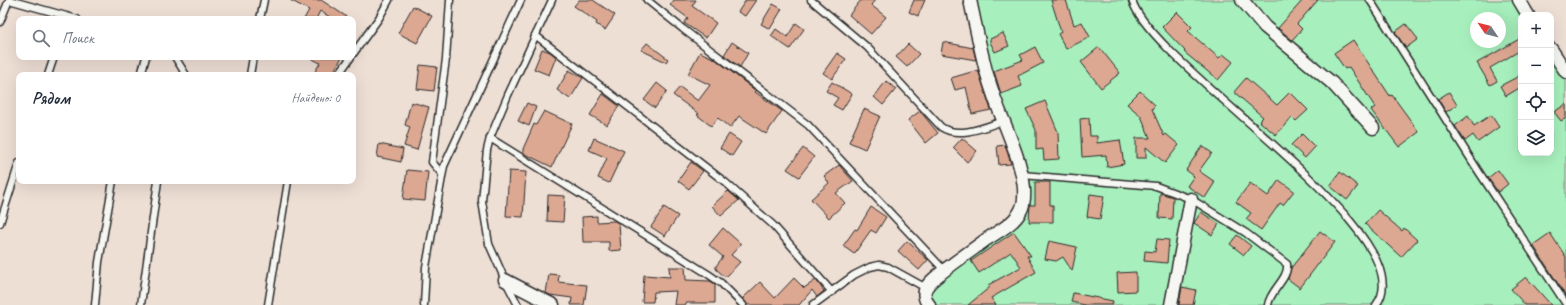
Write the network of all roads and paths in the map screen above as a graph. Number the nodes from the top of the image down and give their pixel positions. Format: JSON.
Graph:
{"nodes":[{"id":1,"x":9,"y":0,"type":"edge"},
{"id":2,"x":264,"y":0,"type":"edge"},
{"id":3,"x":389,"y":0,"type":"edge"},
{"id":4,"x":450,"y":0,"type":"edge"},
{"id":5,"x":521,"y":0,"type":"edge"},
{"id":6,"x":552,"y":0,"type":"edge"},
{"id":7,"x":647,"y":0,"type":"edge"},
{"id":8,"x":811,"y":0,"type":"edge"},
{"id":9,"x":970,"y":0,"type":"edge"},
{"id":10,"x":1132,"y":0,"type":"edge"},
{"id":11,"x":1242,"y":0,"type":"edge"},
{"id":12,"x":1370,"y":0,"type":"edge"},
{"id":13,"x":1519,"y":0,"type":"edge"},
{"id":14,"x":1526,"y":12,"type":"edge"},
{"id":15,"x":61,"y":16,"type":"edge"},
{"id":16,"x":261,"y":16,"type":"edge"},
{"id":17,"x":0,"y":22,"type":"edge"},
{"id":18,"x":535,"y":35,"type":"junction"},
{"id":19,"x":356,"y":50,"type":"edge"},
{"id":20,"x":1554,"y":54,"type":"edge"},
{"id":21,"x":53,"y":60,"type":"edge"},
{"id":22,"x":145,"y":60,"type":"edge"},
{"id":23,"x":177,"y":60,"type":"edge"},
{"id":24,"x":252,"y":60,"type":"edge"},
{"id":25,"x":349,"y":60,"type":"edge"},
{"id":26,"x":49,"y":72,"type":"edge"},
{"id":27,"x":142,"y":72,"type":"edge"},
{"id":28,"x":184,"y":72,"type":"edge"},
{"id":29,"x":250,"y":72,"type":"edge"},
{"id":30,"x":340,"y":72,"type":"edge"},
{"id":31,"x":1566,"y":72,"type":"edge"},
{"id":32,"x":1003,"y":121,"type":"junction"},
{"id":33,"x":1374,"y":128,"type":"dead end"},
{"id":34,"x":490,"y":138,"type":"junction"},
{"id":35,"x":16,"y":172,"type":"edge"},
{"id":36,"x":442,"y":174,"type":"junction"},
{"id":37,"x":1022,"y":176,"type":"junction"},
{"id":38,"x":112,"y":184,"type":"edge"},
{"id":39,"x":158,"y":184,"type":"edge"},
{"id":40,"x":288,"y":184,"type":"edge"},
{"id":41,"x":1191,"y":199,"type":"junction"},
{"id":42,"x":0,"y":223,"type":"edge"},
{"id":43,"x":944,"y":270,"type":"junction"},
{"id":44,"x":505,"y":280,"type":"junction"},
{"id":45,"x":926,"y":288,"type":"junction"},
{"id":46,"x":832,"y":292,"type":"junction"},
{"id":47,"x":1566,"y":304,"type":"edge"},
{"id":48,"x":95,"y":305,"type":"edge"},
{"id":49,"x":141,"y":305,"type":"edge"},
{"id":50,"x":268,"y":305,"type":"edge"},
{"id":51,"x":424,"y":305,"type":"edge"},
{"id":52,"x":518,"y":305,"type":"edge"},
{"id":53,"x":553,"y":305,"type":"edge"},
{"id":54,"x":743,"y":305,"type":"edge"},
{"id":55,"x":813,"y":305,"type":"edge"},
{"id":56,"x":929,"y":305,"type":"edge"},
{"id":57,"x":1172,"y":305,"type":"edge"},
{"id":58,"x":1268,"y":305,"type":"edge"},
{"id":59,"x":1376,"y":305,"type":"edge"}],
"edges":[{"from":1,"to":15,"type":"lane"},
{"from":1,"to":17,"type":"lane"},
{"from":2,"to":16,"type":"lane"},
{"from":3,"to":19,"type":"lane"},
{"from":4,"to":36,"type":"lane"},
{"from":5,"to":36,"type":"lane"},
{"from":6,"to":18,"type":"lane"},
{"from":7,"to":43,"type":"lane"},
{"from":8,"to":32,"type":"lane"},
{"from":9,"to":32,"type":"street"},
{"from":10,"to":59,"type":"lane"},
{"from":11,"to":33,"type":"street"},
{"from":12,"to":47,"type":"lane"},
{"from":13,"to":14,"type":"street"},
{"from":18,"to":34,"type":"lane"},
{"from":18,"to":46,"type":"lane"},
{"from":20,"to":31,"type":"street"},
{"from":21,"to":26,"type":"lane"},
{"from":22,"to":27,"type":"lane"},
{"from":23,"to":28,"type":"lane"},
{"from":24,"to":29,"type":"lane"},
{"from":25,"to":30,"type":"lane"},
{"from":32,"to":37,"type":"street"},
{"from":34,"to":44,"type":"lane"},
{"from":34,"to":54,"type":"lane"},
{"from":35,"to":42,"type":"lane"},
{"from":36,"to":51,"type":"lane"},
{"from":37,"to":41,"type":"lane"},
{"from":37,"to":43,"type":"street"},
{"from":38,"to":48,"type":"lane"},
{"from":39,"to":49,"type":"lane"},
{"from":40,"to":50,"type":"lane"},
{"from":41,"to":57,"type":"street"},
{"from":41,"to":58,"type":"lane"},
{"from":43,"to":45,"type":"street"},
{"from":44,"to":52,"type":"lane"},
{"from":44,"to":53,"type":"street"},
{"from":45,"to":46,"type":"lane"},
{"from":45,"to":56,"type":"street"},
{"from":46,"to":55,"type":"lane"}]}
